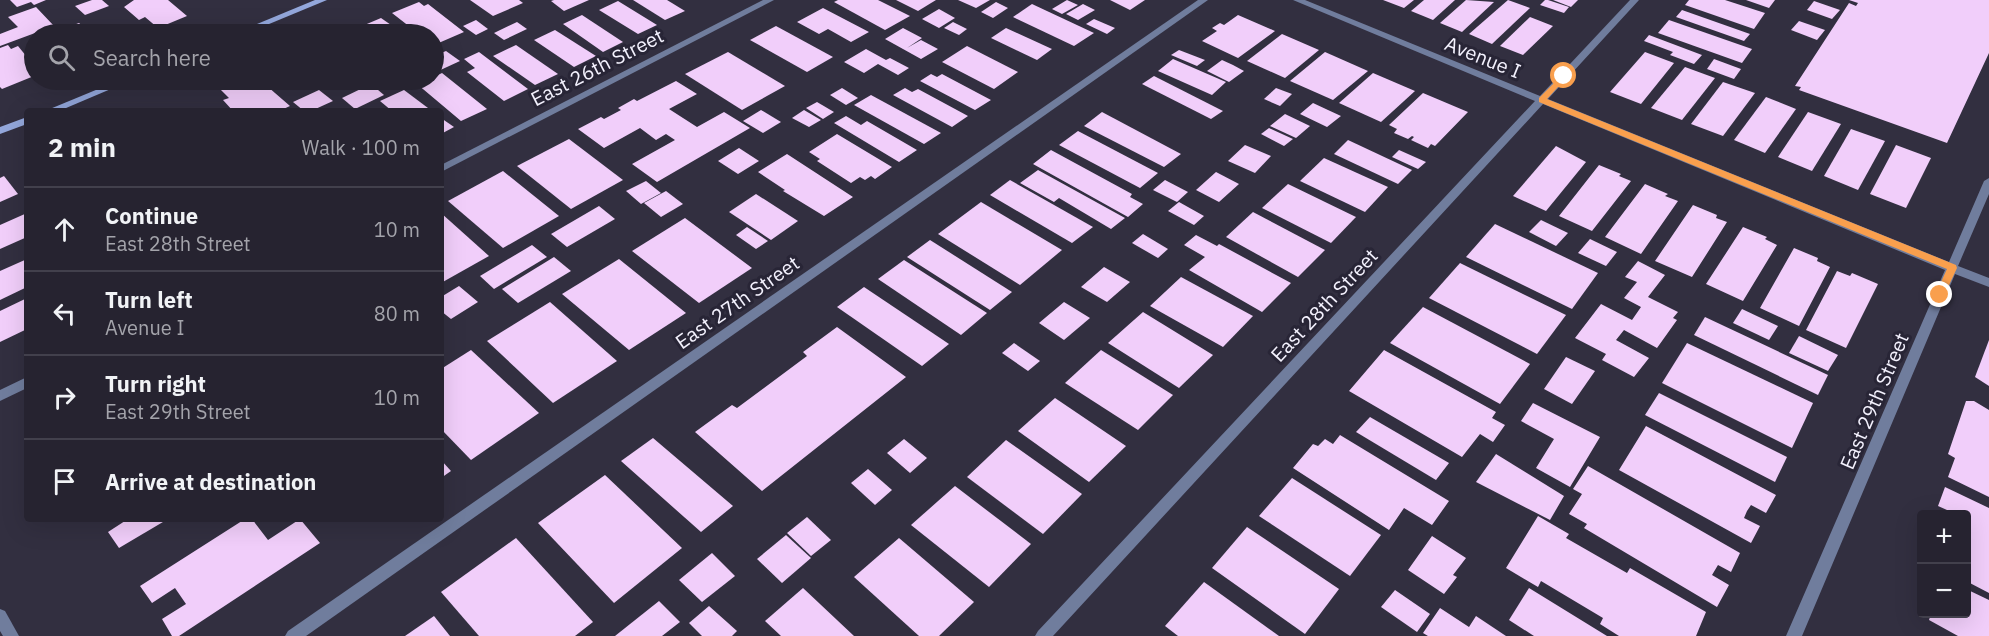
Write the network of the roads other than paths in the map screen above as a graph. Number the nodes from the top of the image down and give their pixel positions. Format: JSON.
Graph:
{"nodes":[{"id":1,"x":323,"y":0,"type":"edge"},
{"id":2,"x":770,"y":0,"type":"edge"},
{"id":3,"x":1204,"y":0,"type":"edge"},
{"id":4,"x":1297,"y":0,"type":"edge"},
{"id":5,"x":1635,"y":0,"type":"edge"},
{"id":6,"x":263,"y":24,"type":"edge"},
{"id":7,"x":103,"y":90,"type":"edge"},
{"id":8,"x":1542,"y":100,"type":"junction"},
{"id":9,"x":58,"y":108,"type":"edge"},
{"id":10,"x":24,"y":121,"type":"edge"},
{"id":11,"x":0,"y":131,"type":"edge"},
{"id":12,"x":444,"y":167,"type":"edge"},
{"id":13,"x":1989,"y":181,"type":"edge"},
{"id":14,"x":1952,"y":268,"type":"junction"},
{"id":15,"x":1989,"y":283,"type":"edge"},
{"id":16,"x":24,"y":384,"type":"edge"},
{"id":17,"x":0,"y":396,"type":"edge"},
{"id":18,"x":0,"y":616,"type":"edge"},
{"id":19,"x":11,"y":636,"type":"edge"},
{"id":20,"x":293,"y":636,"type":"edge"},
{"id":21,"x":1043,"y":636,"type":"edge"},
{"id":22,"x":1794,"y":636,"type":"edge"}],
"edges":[{"from":1,"to":6,"type":"main road"},
{"from":2,"to":12,"type":"street","name":"East 26th Street"},
{"from":3,"to":20,"type":"street","name":"East 27th Street"},
{"from":4,"to":8,"type":"street","name":"Avenue I"},
{"from":5,"to":8,"type":"street","name":"East 28th Street"},
{"from":7,"to":9,"type":"main road"},
{"from":8,"to":14,"type":"street","name":"Avenue I"},
{"from":8,"to":21,"type":"street","name":"East 28th Street"},
{"from":10,"to":11,"type":"main road"},
{"from":13,"to":14,"type":"street","name":"East 29th Street"},
{"from":14,"to":15,"type":"street","name":"Avenue I"},
{"from":14,"to":22,"type":"street","name":"East 29th Street"},
{"from":16,"to":17,"type":"street"},
{"from":18,"to":19,"type":"street"}]}
